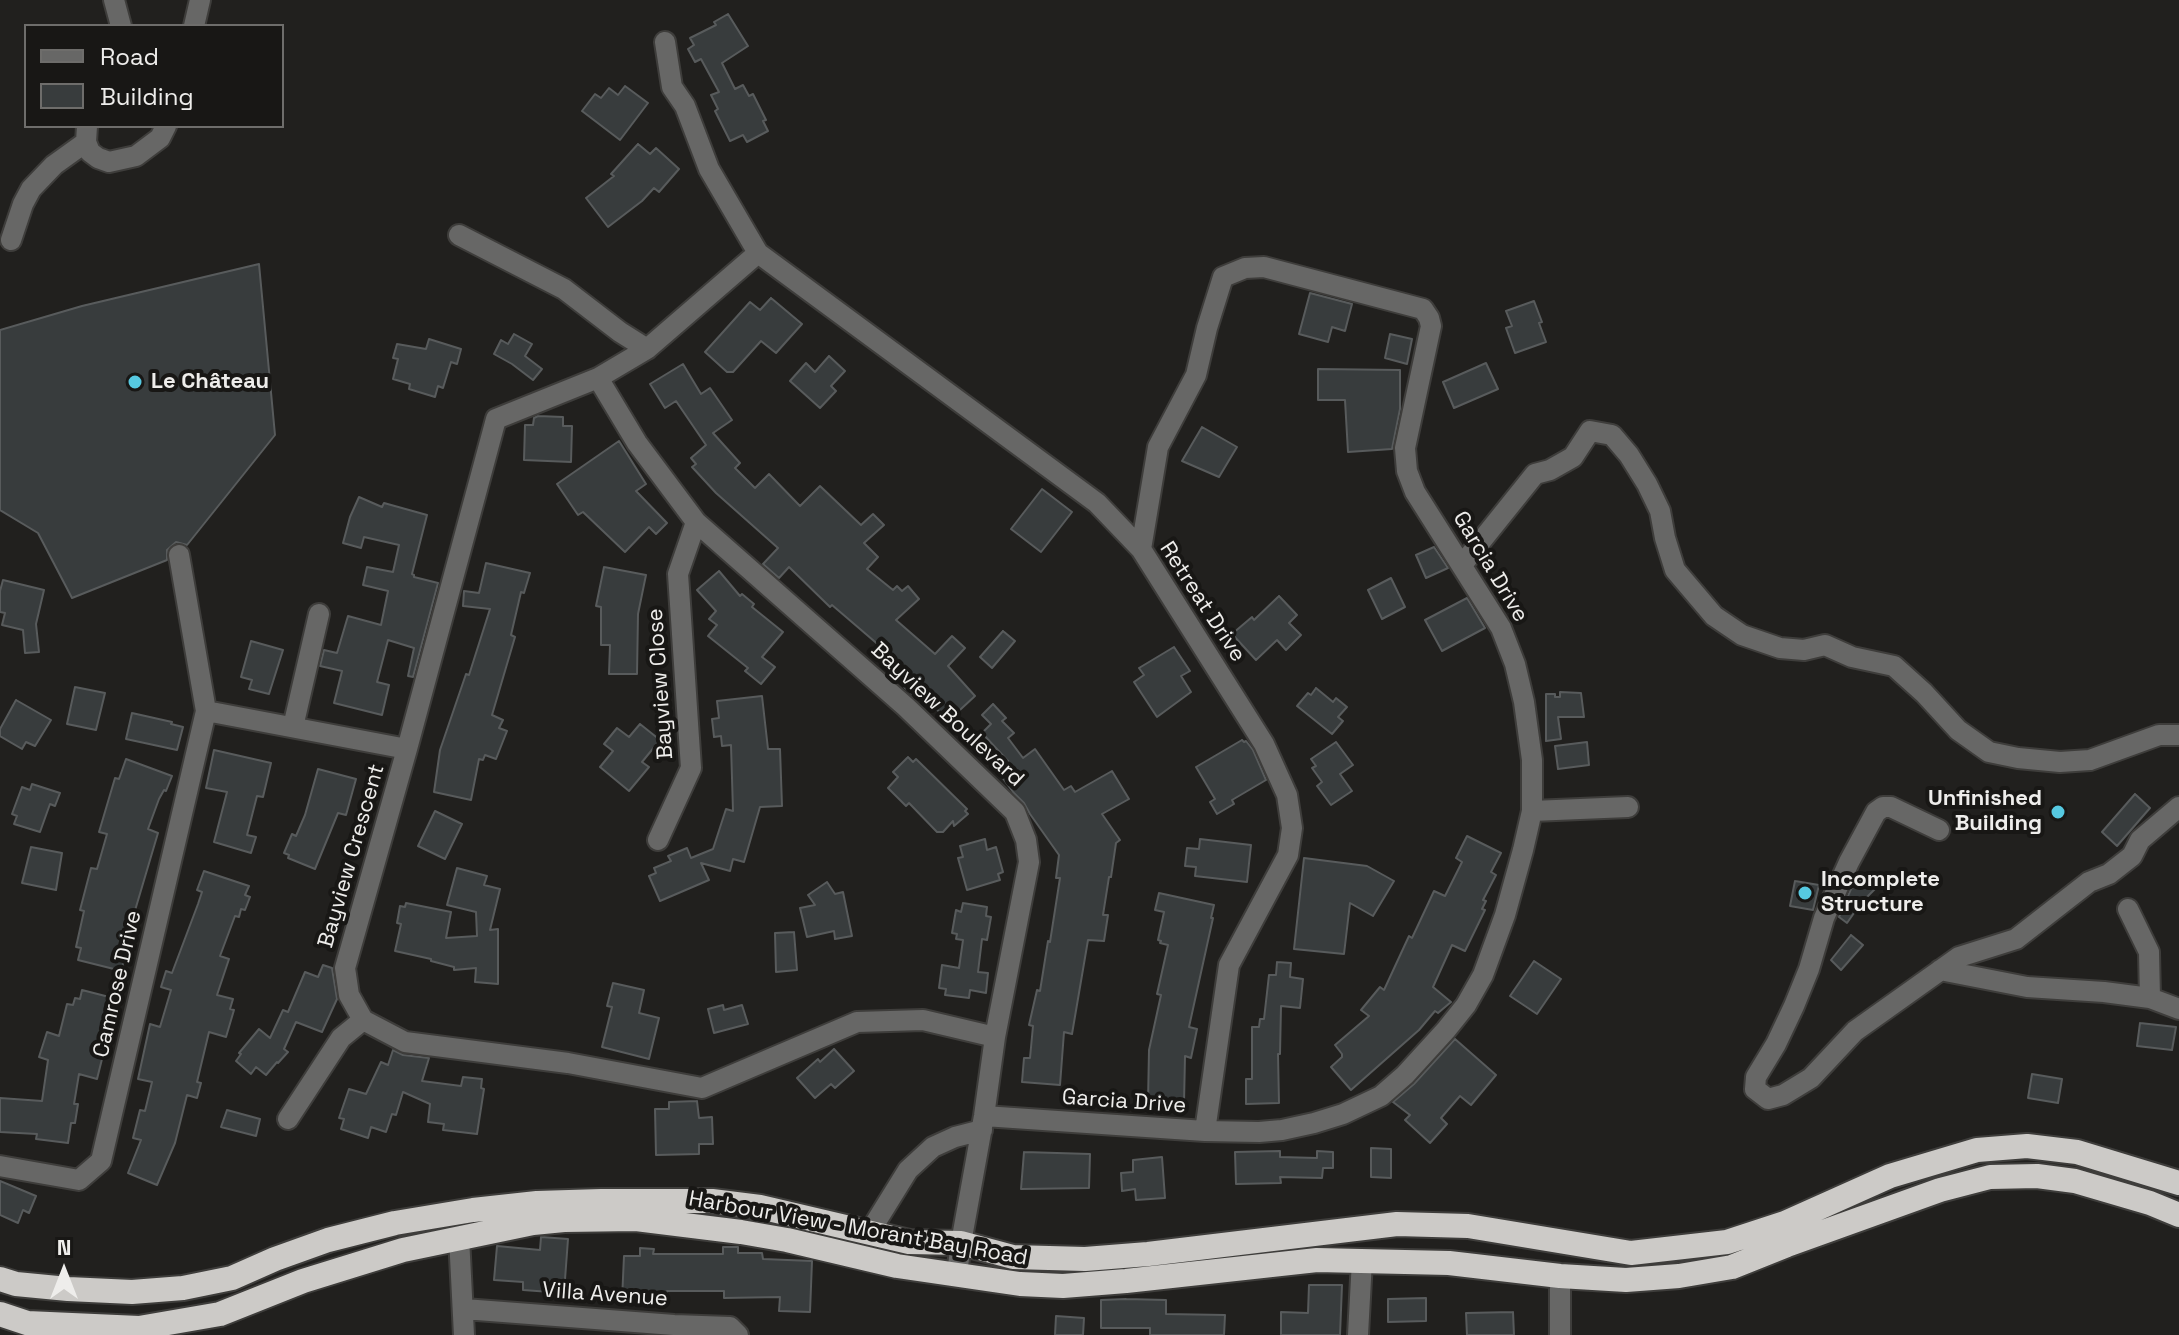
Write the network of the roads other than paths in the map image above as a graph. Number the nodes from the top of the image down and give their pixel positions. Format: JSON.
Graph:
{"nodes":[{"id":1,"x":114,"y":0,"type":"edge"},
{"id":2,"x":200,"y":0,"type":"edge"},
{"id":3,"x":120,"y":24,"type":"edge"},
{"id":4,"x":194,"y":24,"type":"edge"},
{"id":5,"x":665,"y":42,"type":"dead end"},
{"id":6,"x":165,"y":128,"type":"edge"},
{"id":7,"x":86,"y":134,"type":"edge"},
{"id":8,"x":459,"y":235,"type":"dead end"},
{"id":9,"x":11,"y":240,"type":"dead end"},
{"id":10,"x":758,"y":253,"type":"junction"},
{"id":11,"x":647,"y":349,"type":"junction"},
{"id":12,"x":598,"y":378,"type":"junction"},
{"id":13,"x":696,"y":522,"type":"junction"},
{"id":14,"x":1141,"y":549,"type":"junction"},
{"id":15,"x":179,"y":555,"type":"dead end"},
{"id":16,"x":1462,"y":565,"type":"junction"},
{"id":17,"x":319,"y":614,"type":"dead end"},
{"id":18,"x":206,"y":711,"type":"junction"},
{"id":19,"x":293,"y":727,"type":"junction"},
{"id":20,"x":2179,"y":735,"type":"edge"},
{"id":21,"x":407,"y":749,"type":"junction"},
{"id":22,"x":1628,"y":807,"type":"dead end"},
{"id":23,"x":2179,"y":807,"type":"edge"},
{"id":24,"x":1532,"y":811,"type":"junction"},
{"id":25,"x":1939,"y":830,"type":"dead end"},
{"id":26,"x":658,"y":840,"type":"dead end"},
{"id":27,"x":2128,"y":909,"type":"dead end"},
{"id":28,"x":1940,"y":970,"type":"junction"},
{"id":29,"x":2150,"y":998,"type":"junction"},
{"id":30,"x":2179,"y":1009,"type":"edge"},
{"id":31,"x":363,"y":1020,"type":"junction"},
{"id":32,"x":995,"y":1037,"type":"junction"},
{"id":33,"x":288,"y":1119,"type":"dead end"},
{"id":34,"x":983,"y":1123,"type":"junction"},
{"id":35,"x":1205,"y":1131,"type":"junction"},
{"id":36,"x":0,"y":1166,"type":"edge"},
{"id":37,"x":2179,"y":1183,"type":"edge"},
{"id":38,"x":2179,"y":1215,"type":"edge"},
{"id":39,"x":366,"y":1231,"type":"junction"},
{"id":40,"x":869,"y":1233,"type":"junction"},
{"id":41,"x":459,"y":1237,"type":"junction"},
{"id":42,"x":961,"y":1243,"type":"junction"},
{"id":43,"x":372,"y":1260,"type":"junction"},
{"id":44,"x":1362,"y":1260,"type":"junction"},
{"id":45,"x":957,"y":1274,"type":"junction"},
{"id":46,"x":1560,"y":1276,"type":"junction"},
{"id":47,"x":0,"y":1279,"type":"edge"},
{"id":48,"x":464,"y":1309,"type":"junction"},
{"id":49,"x":0,"y":1314,"type":"edge"},
{"id":50,"x":573,"y":1326,"type":"edge"},
{"id":51,"x":464,"y":1335,"type":"edge"},
{"id":52,"x":738,"y":1335,"type":"edge"},
{"id":53,"x":1358,"y":1335,"type":"edge"},
{"id":54,"x":1560,"y":1335,"type":"edge"}],
"edges":[{"from":1,"to":3,"type":"street"},
{"from":2,"to":4,"type":"street"},
{"from":5,"to":10,"type":"street"},
{"from":6,"to":7,"type":"street"},
{"from":7,"to":9,"type":"street"},
{"from":8,"to":11,"type":"street"},
{"from":10,"to":11,"type":"street","name":"Bayview Crescent"},
{"from":10,"to":14,"type":"street","name":"Retreat Drive"},
{"from":11,"to":12,"type":"street","name":"Bayview Crescent"},
{"from":12,"to":13,"type":"street","name":"Bayview Boulevard"},
{"from":12,"to":21,"type":"street","name":"Bayview Crescent"},
{"from":13,"to":26,"type":"street","name":"Bayview Close"},
{"from":13,"to":32,"type":"street","name":"Bayview Boulevard"},
{"from":14,"to":16,"type":"street","name":"Garcia Drive"},
{"from":14,"to":35,"type":"street","name":"Retreat Drive"},
{"from":15,"to":18,"type":"street"},
{"from":16,"to":20,"type":"street"},
{"from":16,"to":24,"type":"street","name":"Garcia Drive"},
{"from":17,"to":19,"type":"street"},
{"from":18,"to":19,"type":"street"},
{"from":18,"to":36,"type":"street","name":"Camrose Drive"},
{"from":19,"to":21,"type":"street"},
{"from":21,"to":31,"type":"street","name":"Bayview Crescent"},
{"from":22,"to":24,"type":"street"},
{"from":23,"to":28,"type":"street"},
{"from":24,"to":35,"type":"street","name":"Garcia Drive"},
{"from":25,"to":28,"type":"street"},
{"from":27,"to":29,"type":"street"},
{"from":28,"to":29,"type":"street"},
{"from":29,"to":30,"type":"street"},
{"from":31,"to":32,"type":"street"},
{"from":31,"to":33,"type":"street"},
{"from":32,"to":34,"type":"street","name":"Bayview Boulevard"},
{"from":34,"to":35,"type":"street","name":"Garcia Drive"},
{"from":34,"to":40,"type":"street"},
{"from":34,"to":42,"type":"street","name":"Bayview Boulevard"},
{"from":37,"to":42,"type":"highway","name":"Harbour View - Morant Bay Road"},
{"from":38,"to":46,"type":"highway","name":"Harbour View - Morant Bay Road"},
{"from":39,"to":40,"type":"highway","name":"Harbour View - Morant Bay Road"},
{"from":39,"to":43,"type":"highway"},
{"from":39,"to":47,"type":"highway","name":"Harbour View - Morant Bay Road"},
{"from":40,"to":42,"type":"highway","name":"Harbour View - Morant Bay Road"},
{"from":41,"to":43,"type":"highway","name":"Harbour View - Morant Bay Road"},
{"from":41,"to":45,"type":"highway","name":"Harbour View - Morant Bay Road"},
{"from":41,"to":48,"type":"street"},
{"from":42,"to":45,"type":"street","name":"Bayview Boulevard"},
{"from":43,"to":49,"type":"highway","name":"Harbour View - Morant Bay Road"},
{"from":44,"to":45,"type":"highway","name":"Harbour View - Morant Bay Road"},
{"from":44,"to":46,"type":"highway","name":"Harbour View - Morant Bay Road"},
{"from":44,"to":53,"type":"street"},
{"from":46,"to":54,"type":"street"},
{"from":48,"to":50,"type":"street","name":"Villa Avenue"},
{"from":48,"to":51,"type":"street"},
{"from":50,"to":52,"type":"street","name":"Villa Avenue"}]}
